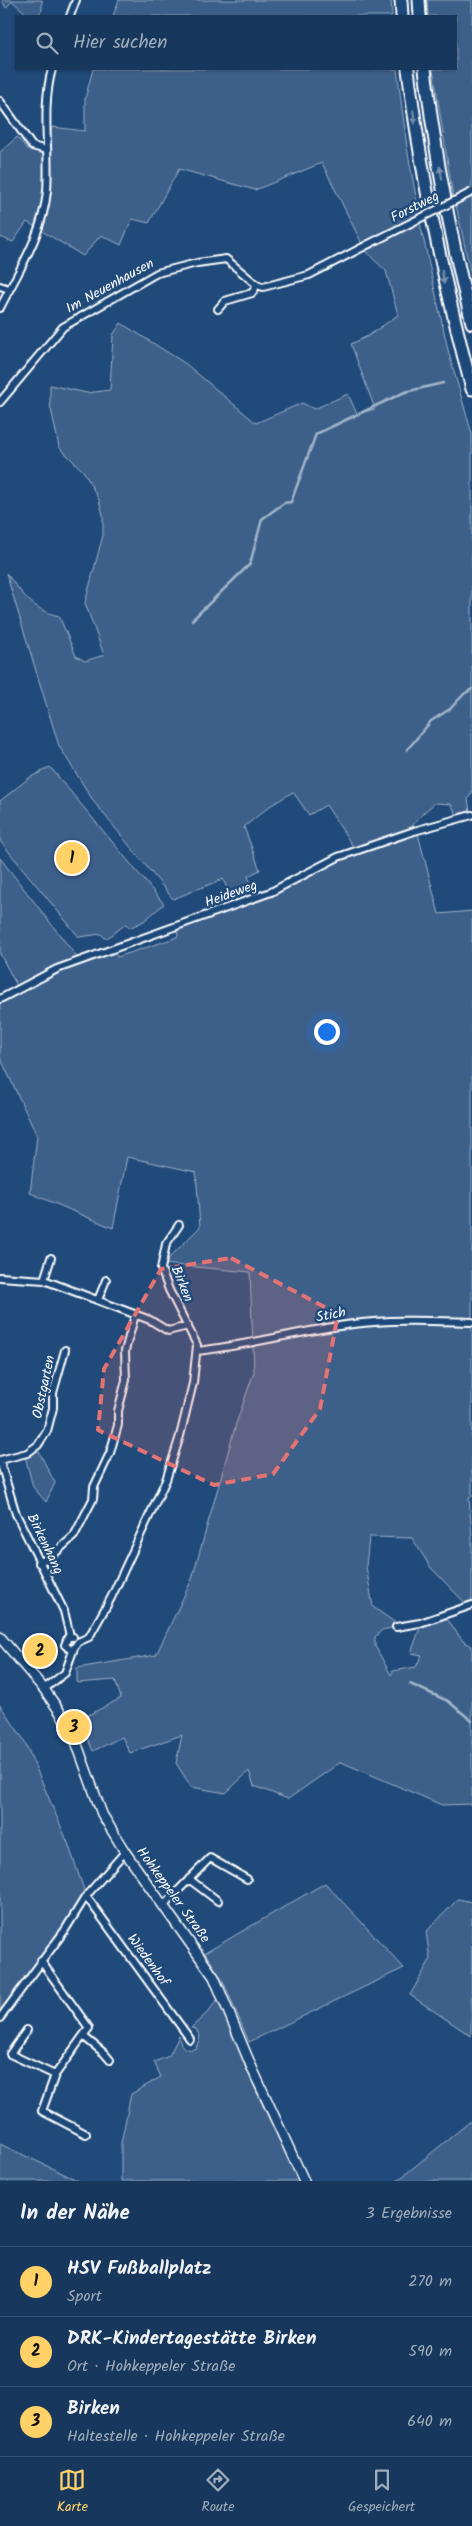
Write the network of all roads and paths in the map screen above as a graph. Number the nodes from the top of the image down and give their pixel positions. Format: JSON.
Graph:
{"nodes":[{"id":1,"x":76,"y":0,"type":"edge"},
{"id":2,"x":401,"y":0,"type":"edge"},
{"id":3,"x":419,"y":0,"type":"edge"},
{"id":4,"x":70,"y":15,"type":"edge"},
{"id":5,"x":402,"y":15,"type":"edge"},
{"id":6,"x":420,"y":15,"type":"edge"},
{"id":7,"x":52,"y":70,"type":"edge"},
{"id":8,"x":408,"y":70,"type":"edge"},
{"id":9,"x":425,"y":70,"type":"edge"},
{"id":10,"x":0,"y":101,"type":"edge"},
{"id":11,"x":46,"y":150,"type":"junction"},
{"id":12,"x":472,"y":192,"type":"edge"},
{"id":13,"x":257,"y":284,"type":"junction"},
{"id":14,"x":0,"y":286,"type":"edge"},
{"id":15,"x":9,"y":289,"type":"junction"},
{"id":16,"x":0,"y":308,"type":"edge"},
{"id":17,"x":218,"y":308,"type":"dead end"},
{"id":18,"x":472,"y":323,"type":"edge"},
{"id":19,"x":472,"y":389,"type":"edge"},
{"id":20,"x":0,"y":402,"type":"edge"},
{"id":21,"x":472,"y":815,"type":"edge"},
{"id":22,"x":0,"y":999,"type":"edge"},
{"id":23,"x":179,"y":1225,"type":"dead end"},
{"id":24,"x":51,"y":1258,"type":"dead end"},
{"id":25,"x":0,"y":1277,"type":"edge"},
{"id":26,"x":44,"y":1280,"type":"junction"},
{"id":27,"x":106,"y":1280,"type":"dead end"},
{"id":28,"x":98,"y":1300,"type":"junction"},
{"id":29,"x":135,"y":1315,"type":"junction"},
{"id":30,"x":472,"y":1322,"type":"edge"},
{"id":31,"x":188,"y":1326,"type":"junction"},
{"id":32,"x":65,"y":1350,"type":"dead end"},
{"id":33,"x":197,"y":1351,"type":"junction"},
{"id":34,"x":0,"y":1461,"type":"edge"},
{"id":35,"x":39,"y":1563,"type":"junction"},
{"id":36,"x":472,"y":1605,"type":"edge"},
{"id":37,"x":396,"y":1627,"type":"dead end"},
{"id":38,"x":70,"y":1636,"type":"junction"},
{"id":39,"x":0,"y":1637,"type":"edge"},
{"id":40,"x":78,"y":1642,"type":"junction"},
{"id":41,"x":72,"y":1651,"type":"junction"},
{"id":42,"x":44,"y":1689,"type":"junction"},
{"id":43,"x":125,"y":1852,"type":"junction"},
{"id":44,"x":189,"y":1879,"type":"junction"},
{"id":45,"x":247,"y":1879,"type":"dead end"},
{"id":46,"x":86,"y":1896,"type":"junction"},
{"id":47,"x":218,"y":1901,"type":"dead end"},
{"id":48,"x":164,"y":1905,"type":"junction"},
{"id":49,"x":41,"y":1961,"type":"junction"},
{"id":50,"x":0,"y":2018,"type":"edge"},
{"id":51,"x":27,"y":2030,"type":"dead end"},
{"id":52,"x":82,"y":2036,"type":"junction"},
{"id":53,"x":190,"y":2039,"type":"dead end"},
{"id":54,"x":110,"y":2060,"type":"dead end"},
{"id":55,"x":55,"y":2075,"type":"junction"},
{"id":56,"x":86,"y":2134,"type":"dead end"},
{"id":57,"x":304,"y":2181,"type":"edge"}],
"edges":[{"from":1,"to":4,"type":"street"},
{"from":2,"to":5,"type":"highway"},
{"from":3,"to":6,"type":"highway"},
{"from":7,"to":11,"type":"street"},
{"from":8,"to":19,"type":"highway","one_way":true},
{"from":18,"to":9,"type":"highway","one_way":true},
{"from":10,"to":11,"type":"street"},
{"from":11,"to":15,"type":"street"},
{"from":12,"to":13,"type":"street","name":"Forstweg","bridge":true},
{"from":13,"to":17,"type":"street"},
{"from":13,"to":20,"type":"street","name":"Im Neuenhausen"},
{"from":14,"to":15,"type":"street"},
{"from":15,"to":16,"type":"street"},
{"from":21,"to":22,"type":"street","name":"Heideweg"},
{"from":23,"to":31,"type":"street","name":"Birken"},
{"from":24,"to":26,"type":"street"},
{"from":25,"to":26,"type":"street"},
{"from":26,"to":28,"type":"street"},
{"from":27,"to":28,"type":"street"},
{"from":28,"to":29,"type":"street"},
{"from":29,"to":31,"type":"street"},
{"from":29,"to":35,"type":"street"},
{"from":30,"to":33,"type":"street","name":"Stich"},
{"from":31,"to":33,"type":"street","name":"Birken"},
{"from":32,"to":34,"type":"street","name":"Obstgarten"},
{"from":33,"to":40,"type":"street","name":"Birken"},
{"from":34,"to":35,"type":"street","name":"Birkenhang"},
{"from":35,"to":38,"type":"street","name":"Birkenhang"},
{"from":36,"to":37,"type":"street"},
{"from":38,"to":40,"type":"street"},
{"from":38,"to":41,"type":"street","name":"Birken"},
{"from":39,"to":42,"type":"street","name":"Hohkeppeler Straße"},
{"from":40,"to":41,"type":"street","name":"Birken"},
{"from":41,"to":42,"type":"street","name":"Birken"},
{"from":42,"to":43,"type":"street","name":"Hohkeppeler Straße"},
{"from":43,"to":46,"type":"street"},
{"from":43,"to":48,"type":"street","name":"Hohkeppeler Straße"},
{"from":44,"to":45,"type":"street"},
{"from":44,"to":47,"type":"street"},
{"from":44,"to":48,"type":"street"},
{"from":46,"to":49,"type":"street"},
{"from":46,"to":53,"type":"street","name":"Wiedenhof"},
{"from":48,"to":57,"type":"street","name":"Hohkeppeler Straße"},
{"from":49,"to":50,"type":"street"},
{"from":49,"to":52,"type":"street"},
{"from":51,"to":55,"type":"street"},
{"from":52,"to":54,"type":"street"},
{"from":52,"to":55,"type":"street"},
{"from":55,"to":56,"type":"street"}]}
